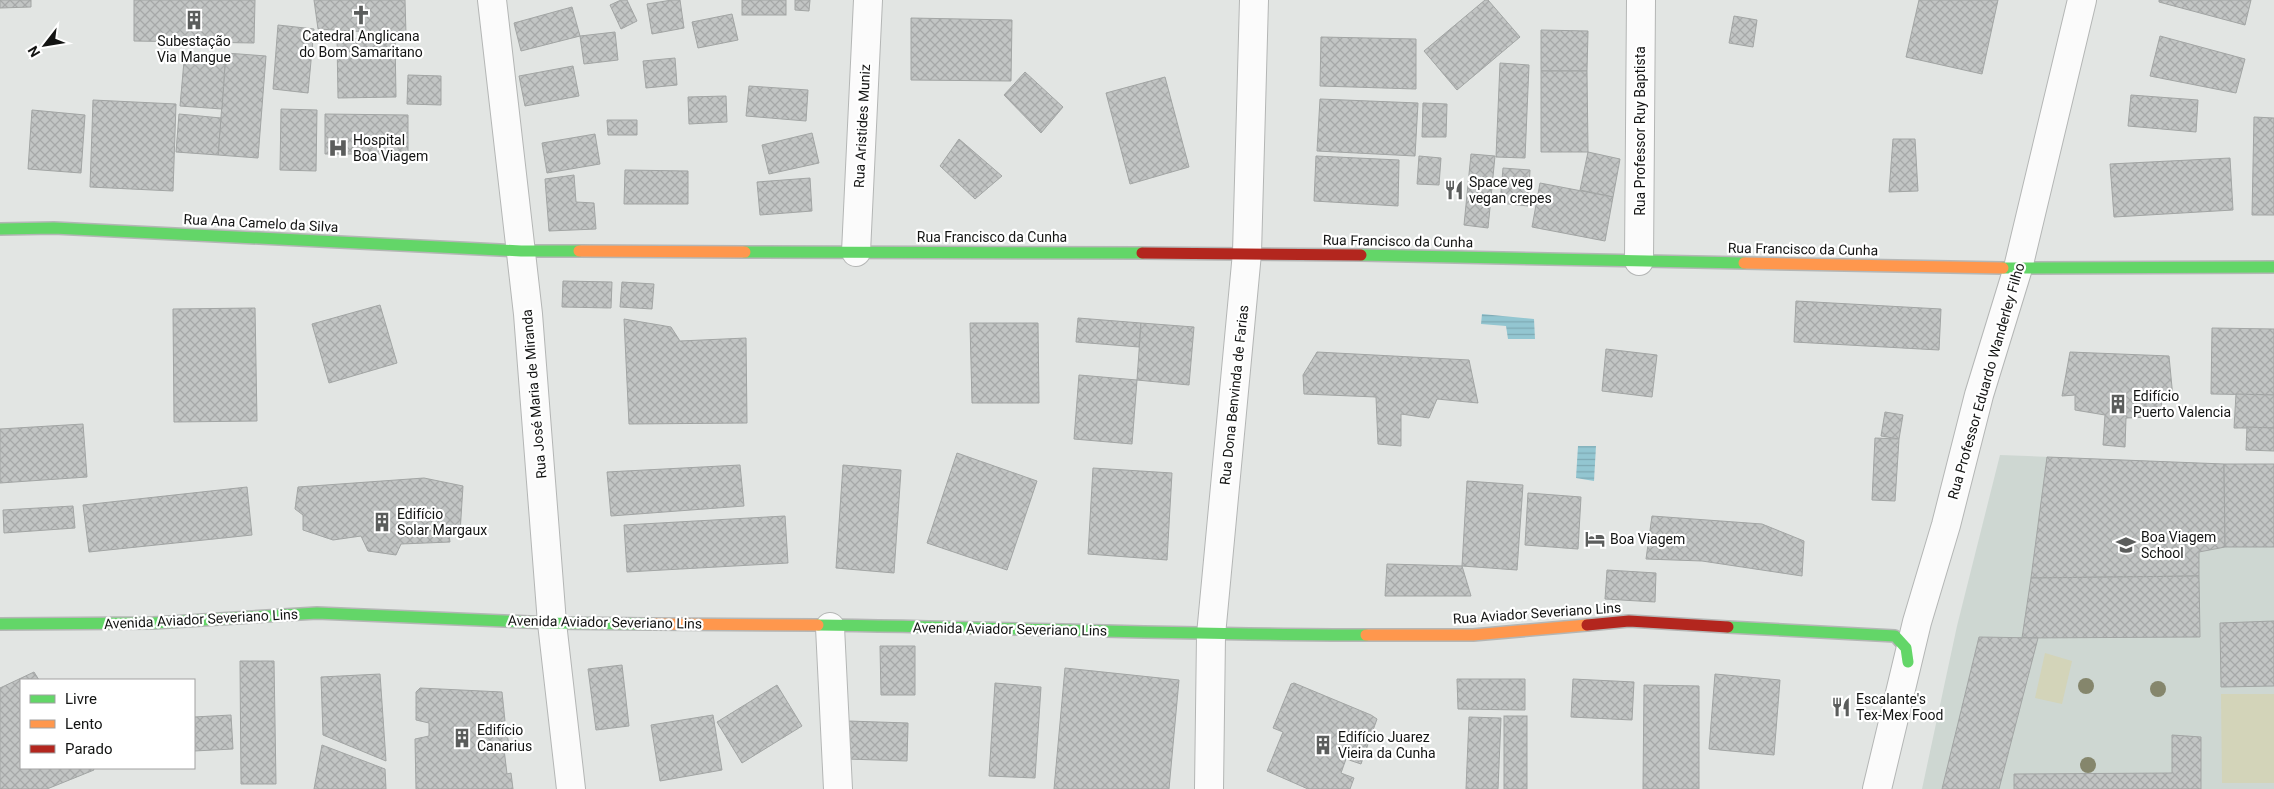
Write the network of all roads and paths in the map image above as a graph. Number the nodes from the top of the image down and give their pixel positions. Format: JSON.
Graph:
{"nodes":[{"id":1,"x":492,"y":0,"type":"edge"},
{"id":2,"x":868,"y":0,"type":"edge"},
{"id":3,"x":1254,"y":0,"type":"edge"},
{"id":4,"x":1641,"y":0,"type":"edge"},
{"id":5,"x":2082,"y":0,"type":"edge"},
{"id":6,"x":0,"y":229,"type":"edge"},
{"id":7,"x":521,"y":251,"type":"junction"},
{"id":8,"x":856,"y":252,"type":"junction"},
{"id":9,"x":1247,"y":253,"type":"junction"},
{"id":10,"x":1639,"y":261,"type":"junction"},
{"id":11,"x":2274,"y":267,"type":"edge"},
{"id":12,"x":2018,"y":268,"type":"junction"},
{"id":13,"x":552,"y":623,"type":"junction"},
{"id":14,"x":0,"y":624,"type":"edge"},
{"id":15,"x":830,"y":627,"type":"junction"},
{"id":16,"x":1906,"y":629,"type":"junction"},
{"id":17,"x":1211,"y":635,"type":"junction"},
{"id":18,"x":571,"y":789,"type":"edge"},
{"id":19,"x":838,"y":789,"type":"edge"},
{"id":20,"x":1210,"y":789,"type":"edge"},
{"id":21,"x":1877,"y":789,"type":"edge"}],
"edges":[{"from":1,"to":7,"type":"street","name":"Rua José Maria de Miranda"},
{"from":2,"to":8,"type":"street","name":"Rua Aristides Muniz"},
{"from":3,"to":9,"type":"street","name":"Rua Dona Benvinda de Farias"},
{"from":4,"to":10,"type":"street","name":"Rua Professor Ruy Baptista"},
{"from":5,"to":12,"type":"street","name":"Rua Professor Eduardo Wanderley Filho"},
{"from":6,"to":7,"type":"street","name":"Rua Ana Camelo da Silva"},
{"from":7,"to":8,"type":"street","name":"Rua Francisco da Cunha"},
{"from":7,"to":13,"type":"street","name":"Rua José Maria de Miranda"},
{"from":8,"to":9,"type":"street","name":"Rua Francisco da Cunha"},
{"from":9,"to":10,"type":"street","name":"Rua Francisco da Cunha"},
{"from":9,"to":17,"type":"street","name":"Rua Dona Benvinda de Farias"},
{"from":10,"to":12,"type":"street","name":"Rua Francisco da Cunha"},
{"from":11,"to":12,"type":"street","name":"Rua Francisco da Cunha"},
{"from":12,"to":16,"type":"street","name":"Rua Professor Eduardo Wanderley Filho"},
{"from":13,"to":14,"type":"street","name":"Avenida Aviador Severiano Lins"},
{"from":13,"to":15,"type":"street","name":"Avenida Aviador Severiano Lins"},
{"from":13,"to":18,"type":"street","name":"Rua José Maria de Miranda"},
{"from":15,"to":17,"type":"street","name":"Avenida Aviador Severiano Lins"},
{"from":15,"to":19,"type":"street"},
{"from":16,"to":17,"type":"street","name":"Rua Aviador Severiano Lins"},
{"from":16,"to":21,"type":"street","name":"Rua Professor Eduardo Wanderley Filho"},
{"from":17,"to":20,"type":"street","name":"Rua Dona Benvinda de Farias"}]}
